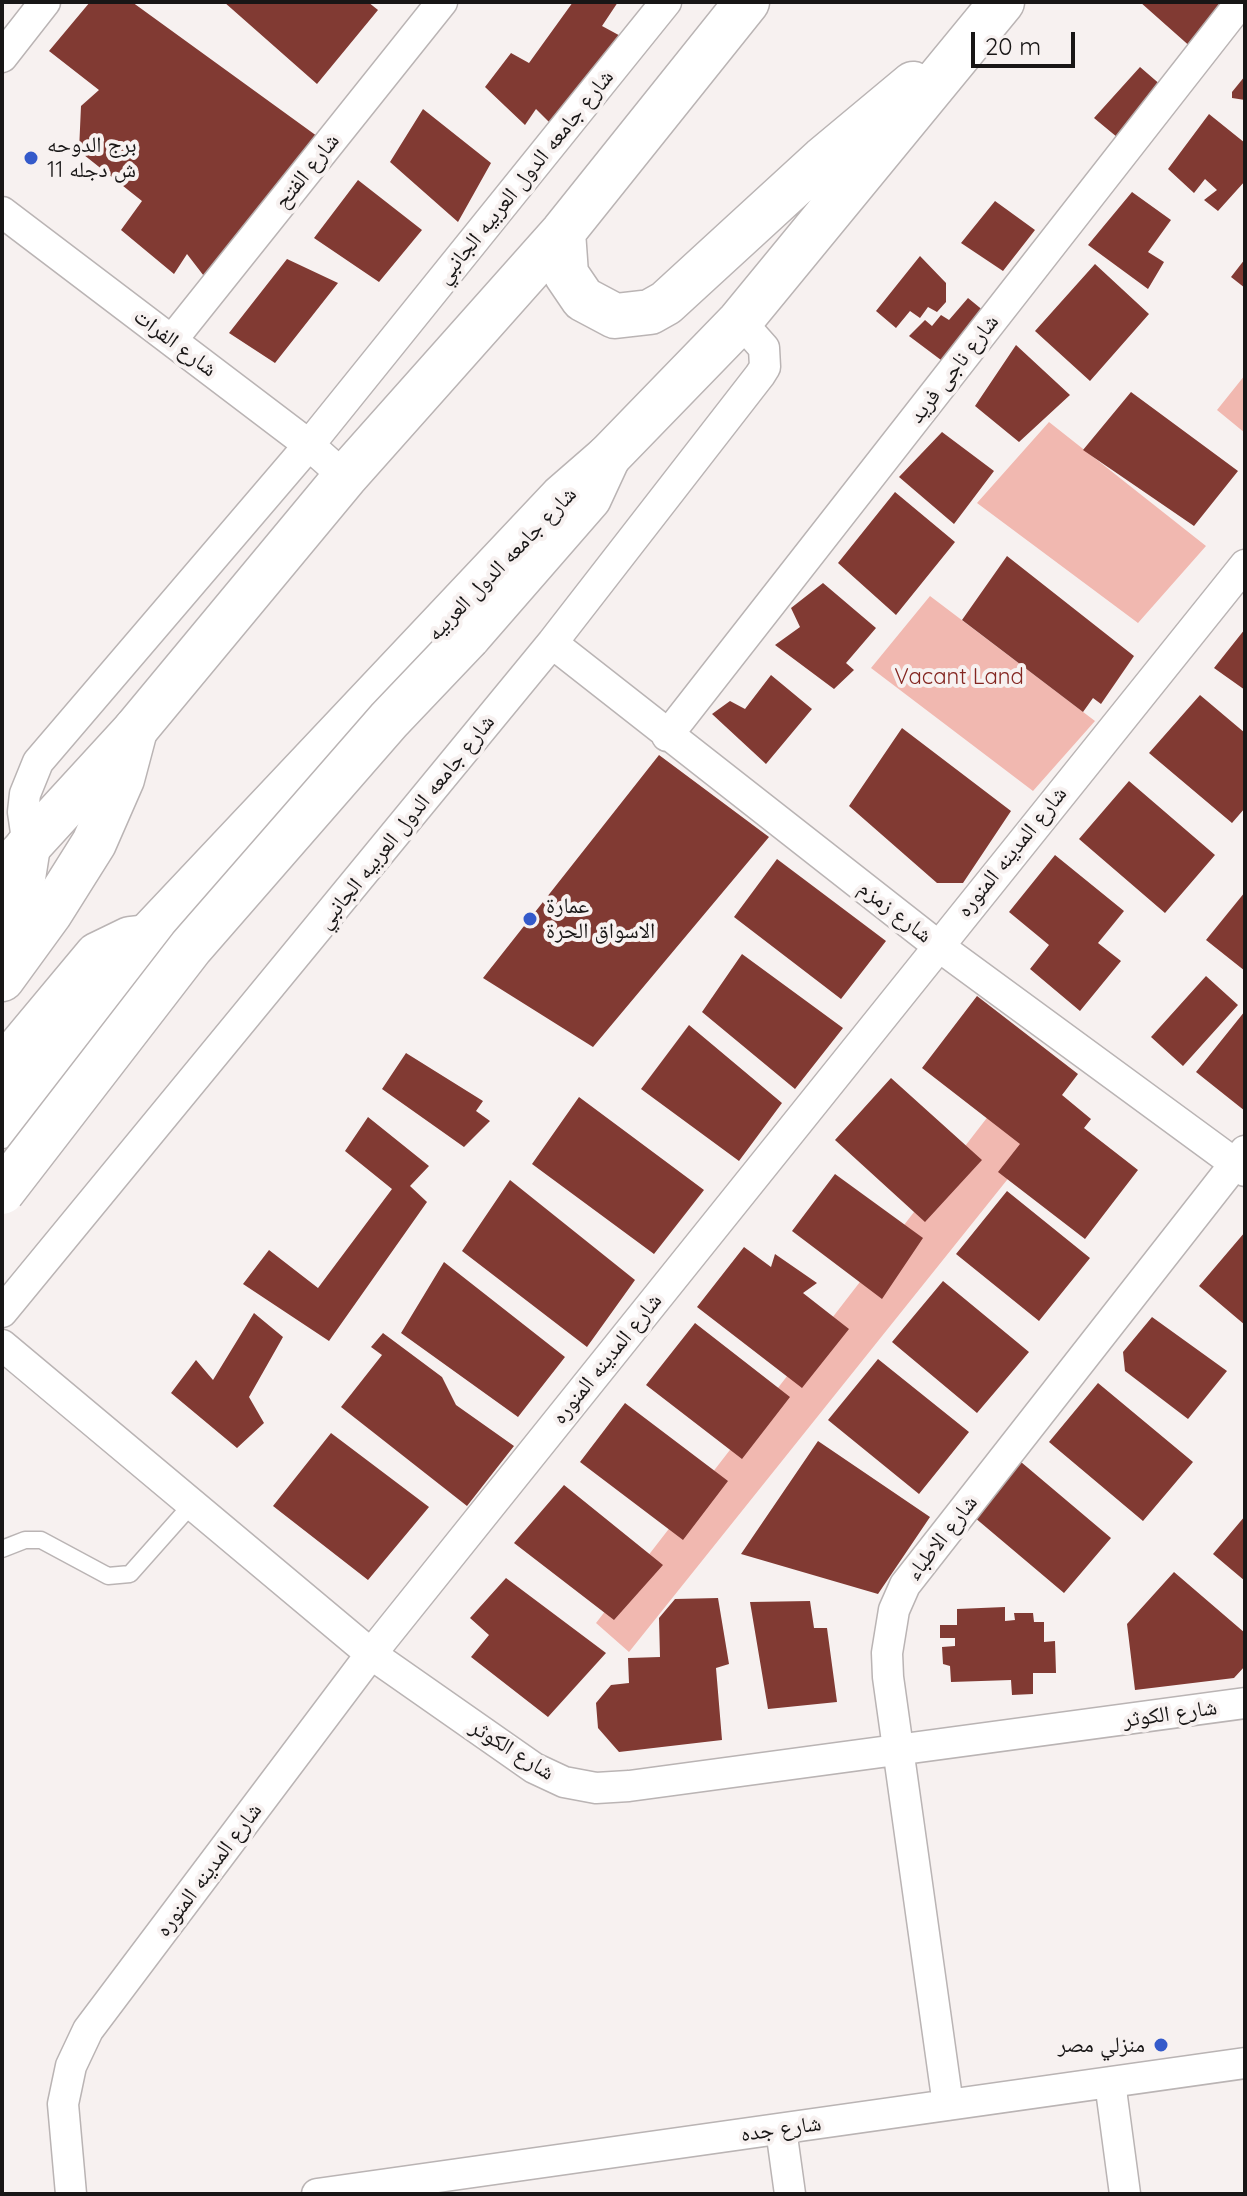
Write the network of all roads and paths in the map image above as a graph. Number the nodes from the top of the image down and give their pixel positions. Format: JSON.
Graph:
{"nodes":[{"id":1,"x":45,"y":2,"type":"edge"},
{"id":2,"x":442,"y":2,"type":"edge"},
{"id":3,"x":666,"y":2,"type":"edge"},
{"id":4,"x":747,"y":2,"type":"edge"},
{"id":5,"x":1241,"y":2,"type":"edge"},
{"id":6,"x":996,"y":11,"type":"edge"},
{"id":7,"x":2,"y":57,"type":"edge"},
{"id":8,"x":2,"y":212,"type":"edge"},
{"id":9,"x":563,"y":232,"type":"junction"},
{"id":10,"x":740,"y":321,"type":"junction"},
{"id":11,"x":172,"y":340,"type":"junction"},
{"id":12,"x":309,"y":445,"type":"junction"},
{"id":13,"x":608,"y":457,"type":"junction"},
{"id":14,"x":345,"y":477,"type":"junction"},
{"id":15,"x":1245,"y":565,"type":"edge"},
{"id":16,"x":552,"y":643,"type":"junction"},
{"id":17,"x":135,"y":730,"type":"junction"},
{"id":18,"x":667,"y":736,"type":"junction"},
{"id":19,"x":11,"y":858,"type":"edge"},
{"id":20,"x":2,"y":919,"type":"edge"},
{"id":21,"x":147,"y":937,"type":"junction"},
{"id":22,"x":937,"y":945,"type":"junction"},
{"id":23,"x":2,"y":979,"type":"edge"},
{"id":24,"x":2,"y":1069,"type":"edge"},
{"id":25,"x":2,"y":1126,"type":"edge"},
{"id":26,"x":1241,"y":1162,"type":"edge"},
{"id":27,"x":2,"y":1192,"type":"edge"},
{"id":28,"x":2,"y":1312,"type":"edge"},
{"id":29,"x":2,"y":1345,"type":"edge"},
{"id":30,"x":193,"y":1503,"type":"junction"},
{"id":31,"x":2,"y":1549,"type":"edge"},
{"id":32,"x":371,"y":1654,"type":"junction"},
{"id":33,"x":1242,"y":1700,"type":"edge"},
{"id":34,"x":897,"y":1753,"type":"junction"},
{"id":35,"x":1245,"y":2063,"type":"edge"},
{"id":36,"x":1110,"y":2082,"type":"junction"},
{"id":37,"x":948,"y":2105,"type":"junction"},
{"id":38,"x":781,"y":2129,"type":"junction"},
{"id":39,"x":430,"y":2186,"type":"edge"},
{"id":40,"x":71,"y":2194,"type":"edge"},
{"id":41,"x":317,"y":2194,"type":"edge"},
{"id":42,"x":790,"y":2194,"type":"edge"},
{"id":43,"x":1125,"y":2194,"type":"edge"}],
"edges":[{"from":1,"to":7,"type":"street"},
{"from":2,"to":11,"type":"street","name":"شارع الفتح"},
{"from":3,"to":12,"type":"street","name":"شارع جامعه الدول العربيه الجانبي"},
{"from":4,"to":9,"type":"main road"},
{"from":5,"to":18,"type":"street","name":"شارع ناجى فريد"},
{"from":6,"to":9,"type":"main road"},
{"from":6,"to":10,"type":"main road","name":"شارع جامعه الدول العربيه"},
{"from":8,"to":11,"type":"street","name":"شارع الفرات"},
{"from":9,"to":14,"type":"main road"},
{"from":10,"to":13,"type":"main road","name":"شارع جامعه الدول العربيه"},
{"from":10,"to":16,"type":"street","name":"شارع جامعه الدول العربيه الجانبي"},
{"from":11,"to":12,"type":"street","name":"شارع الفرات"},
{"from":12,"to":14,"type":"street","name":"شارع الفرات"},
{"from":12,"to":19,"type":"street","name":"شارع جامعه الدول العربيه الجانبي"},
{"from":13,"to":21,"type":"main road","name":"شارع جامعه الدول العربيه"},
{"from":13,"to":27,"type":"main road","bridge":true},
{"from":14,"to":17,"type":"main road"},
{"from":15,"to":22,"type":"street","name":"شارع المدينه المنوره"},
{"from":16,"to":18,"type":"street","name":"شارع زمزم"},
{"from":16,"to":28,"type":"street","name":"شارع جامعه الدول العربيه الجانبي"},
{"from":17,"to":19,"type":"main road"},
{"from":17,"to":23,"type":"main road"},
{"from":18,"to":22,"type":"street","name":"شارع زمزم"},
{"from":19,"to":20,"type":"main road"},
{"from":21,"to":24,"type":"main road"},
{"from":21,"to":25,"type":"main road","name":"شارع جامعه الدول العربيه"},
{"from":22,"to":26,"type":"street","name":"شارع زمزم"},
{"from":22,"to":32,"type":"street","name":"شارع المدينه المنوره"},
{"from":26,"to":34,"type":"street","name":"شارع الاطباء"},
{"from":29,"to":30,"type":"street","name":"شارع الكوثر"},
{"from":30,"to":31,"type":"lane"},
{"from":30,"to":32,"type":"street","name":"شارع الكوثر"},
{"from":32,"to":34,"type":"street","name":"شارع الكوثر"},
{"from":32,"to":40,"type":"street","name":"شارع المدينه المنوره"},
{"from":33,"to":34,"type":"street","name":"شارع الكوثر"},
{"from":34,"to":37,"type":"street","name":"شارع الاطباء"},
{"from":35,"to":36,"type":"street","name":"شارع جده"},
{"from":36,"to":37,"type":"street","name":"شارع جده"},
{"from":36,"to":43,"type":"street"},
{"from":37,"to":38,"type":"street","name":"شارع جده"},
{"from":38,"to":39,"type":"street","name":"شارع جده"},
{"from":38,"to":42,"type":"street"},
{"from":39,"to":41,"type":"street","name":"شارع جده"}]}
